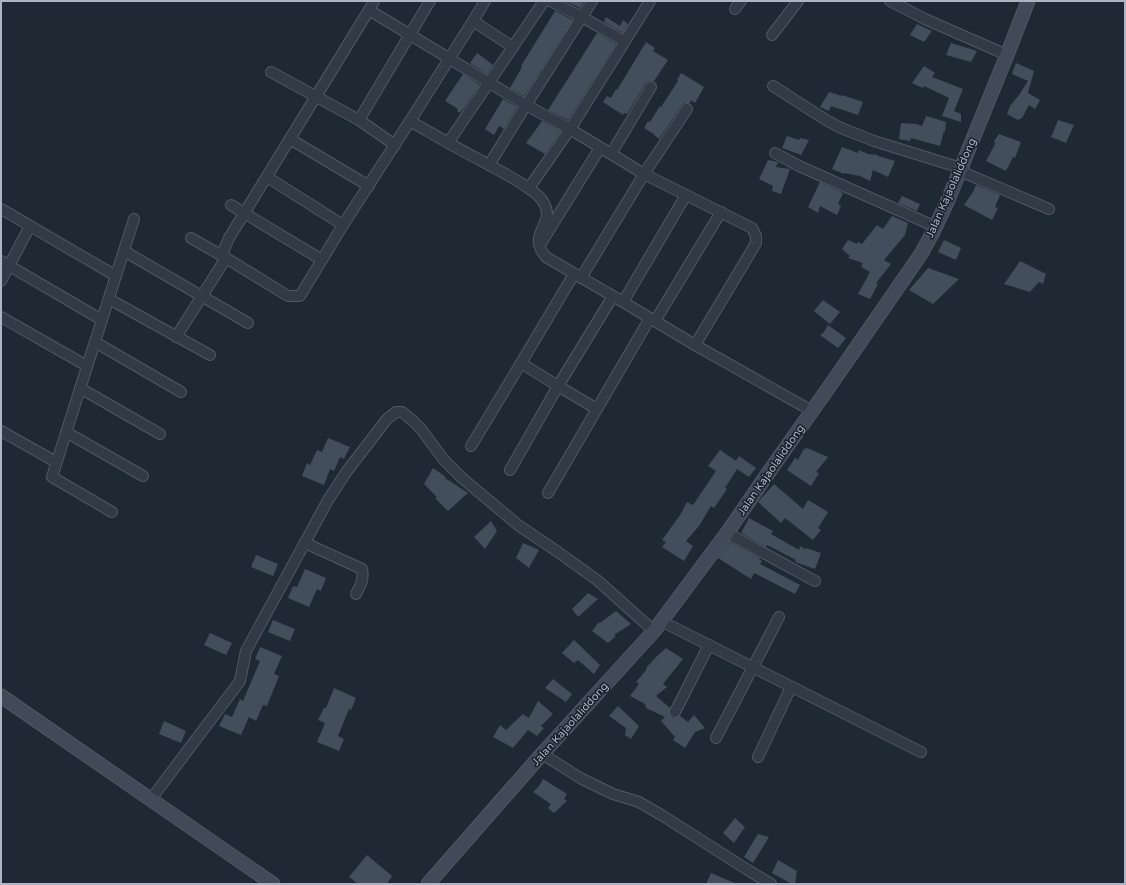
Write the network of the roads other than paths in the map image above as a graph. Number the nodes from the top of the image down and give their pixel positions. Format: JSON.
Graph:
{"nodes":[{"id":1,"x":430,"y":1,"type":"edge"},
{"id":2,"x":485,"y":1,"type":"edge"},
{"id":3,"x":544,"y":1,"type":"edge"},
{"id":4,"x":550,"y":1,"type":"edge"},
{"id":5,"x":592,"y":1,"type":"edge"},
{"id":6,"x":650,"y":1,"type":"edge"},
{"id":7,"x":798,"y":1,"type":"edge"},
{"id":8,"x":890,"y":1,"type":"edge"},
{"id":9,"x":1028,"y":1,"type":"edge"},
{"id":10,"x":371,"y":5,"type":"edge"},
{"id":11,"x":582,"y":17,"type":"junction"},
{"id":12,"x":473,"y":21,"type":"junction"},
{"id":13,"x":411,"y":35,"type":"junction"},
{"id":14,"x":772,"y":35,"type":"dead end"},
{"id":15,"x":624,"y":41,"type":"junction"},
{"id":16,"x":513,"y":47,"type":"junction"},
{"id":17,"x":1007,"y":56,"type":"junction"},
{"id":18,"x":449,"y":58,"type":"junction"},
{"id":19,"x":271,"y":72,"type":"dead end"},
{"id":20,"x":489,"y":83,"type":"junction"},
{"id":21,"x":773,"y":86,"type":"dead end"},
{"id":22,"x":651,"y":88,"type":"dead end"},
{"id":23,"x":316,"y":97,"type":"junction"},
{"id":24,"x":526,"y":105,"type":"junction"},
{"id":25,"x":686,"y":109,"type":"dead end"},
{"id":26,"x":359,"y":120,"type":"junction"},
{"id":27,"x":410,"y":121,"type":"junction"},
{"id":28,"x":570,"y":129,"type":"junction"},
{"id":29,"x":290,"y":139,"type":"junction"},
{"id":30,"x":448,"y":143,"type":"junction"},
{"id":31,"x":395,"y":145,"type":"junction"},
{"id":32,"x":600,"y":148,"type":"junction"},
{"id":33,"x":775,"y":153,"type":"dead end"},
{"id":34,"x":611,"y":154,"type":"junction"},
{"id":35,"x":489,"y":166,"type":"junction"},
{"id":36,"x":960,"y":170,"type":"junction"},
{"id":37,"x":644,"y":174,"type":"junction"},
{"id":38,"x":267,"y":176,"type":"junction"},
{"id":39,"x":369,"y":186,"type":"junction"},
{"id":40,"x":529,"y":188,"type":"junction"},
{"id":41,"x":686,"y":195,"type":"junction"},
{"id":42,"x":231,"y":205,"type":"dead end"},
{"id":43,"x":1,"y":209,"type":"edge"},
{"id":44,"x":1049,"y":209,"type":"dead end"},
{"id":45,"x":721,"y":212,"type":"junction"},
{"id":46,"x":244,"y":213,"type":"junction"},
{"id":47,"x":134,"y":219,"type":"dead end"},
{"id":48,"x":343,"y":225,"type":"junction"},
{"id":49,"x":30,"y":226,"type":"junction"},
{"id":50,"x":936,"y":227,"type":"junction"},
{"id":51,"x":191,"y":238,"type":"dead end"},
{"id":52,"x":539,"y":247,"type":"junction"},
{"id":53,"x":124,"y":251,"type":"junction"},
{"id":54,"x":226,"y":258,"type":"junction"},
{"id":55,"x":322,"y":260,"type":"junction"},
{"id":56,"x":5,"y":264,"type":"edge"},
{"id":57,"x":116,"y":276,"type":"junction"},
{"id":58,"x":577,"y":276,"type":"junction"},
{"id":59,"x":1,"y":281,"type":"edge"},
{"id":60,"x":202,"y":296,"type":"junction"},
{"id":61,"x":613,"y":296,"type":"junction"},
{"id":62,"x":109,"y":299,"type":"junction"},
{"id":63,"x":624,"y":302,"type":"junction"},
{"id":64,"x":1,"y":317,"type":"edge"},
{"id":65,"x":653,"y":319,"type":"junction"},
{"id":66,"x":102,"y":320,"type":"junction"},
{"id":67,"x":248,"y":322,"type":"dead end"},
{"id":68,"x":176,"y":337,"type":"junction"},
{"id":69,"x":95,"y":342,"type":"junction"},
{"id":70,"x":695,"y":345,"type":"junction"},
{"id":71,"x":210,"y":355,"type":"dead end"},
{"id":72,"x":521,"y":363,"type":"junction"},
{"id":73,"x":87,"y":366,"type":"junction"},
{"id":74,"x":558,"y":386,"type":"junction"},
{"id":75,"x":80,"y":388,"type":"junction"},
{"id":76,"x":181,"y":392,"type":"dead end"},
{"id":77,"x":598,"y":409,"type":"junction"},
{"id":78,"x":812,"y":410,"type":"junction"},
{"id":79,"x":1,"y":431,"type":"edge"},
{"id":80,"x":66,"y":432,"type":"junction"},
{"id":81,"x":160,"y":434,"type":"dead end"},
{"id":82,"x":471,"y":446,"type":"dead end"},
{"id":83,"x":56,"y":462,"type":"junction"},
{"id":84,"x":510,"y":470,"type":"dead end"},
{"id":85,"x":143,"y":476,"type":"dead end"},
{"id":86,"x":548,"y":493,"type":"dead end"},
{"id":87,"x":112,"y":512,"type":"dead end"},
{"id":88,"x":727,"y":533,"type":"junction"},
{"id":89,"x":305,"y":543,"type":"junction"},
{"id":90,"x":815,"y":581,"type":"dead end"},
{"id":91,"x":356,"y":594,"type":"dead end"},
{"id":92,"x":779,"y":617,"type":"dead end"},
{"id":93,"x":658,"y":626,"type":"junction"},
{"id":94,"x":708,"y":645,"type":"junction"},
{"id":95,"x":752,"y":667,"type":"junction"},
{"id":96,"x":791,"y":687,"type":"junction"},
{"id":97,"x":1,"y":696,"type":"edge"},
{"id":98,"x":675,"y":712,"type":"dead end"},
{"id":99,"x":716,"y":738,"type":"dead end"},
{"id":100,"x":921,"y":752,"type":"dead end"},
{"id":101,"x":542,"y":754,"type":"junction"},
{"id":102,"x":758,"y":757,"type":"dead end"},
{"id":103,"x":151,"y":799,"type":"junction"},
{"id":104,"x":272,"y":884,"type":"edge"},
{"id":105,"x":428,"y":884,"type":"edge"},
{"id":106,"x":772,"y":884,"type":"edge"}],
"edges":[{"from":1,"to":13,"type":"street"},
{"from":2,"to":12,"type":"street"},
{"from":3,"to":16,"type":"street"},
{"from":4,"to":11,"type":"street"},
{"from":5,"to":11,"type":"street"},
{"from":6,"to":15,"type":"street"},
{"from":7,"to":14,"type":"street"},
{"from":8,"to":17,"type":"street"},
{"from":9,"to":17,"type":"street","name":"Jalan Kajaolaliddong"},
{"from":10,"to":13,"type":"street"},
{"from":10,"to":23,"type":"street"},
{"from":11,"to":15,"type":"street"},
{"from":11,"to":24,"type":"street"},
{"from":12,"to":16,"type":"street"},
{"from":12,"to":18,"type":"street"},
{"from":13,"to":18,"type":"street"},
{"from":13,"to":26,"type":"street"},
{"from":15,"to":28,"type":"street"},
{"from":16,"to":20,"type":"street"},
{"from":17,"to":36,"type":"street","name":"Jalan Kajaolaliddong"},
{"from":18,"to":20,"type":"street"},
{"from":18,"to":27,"type":"street"},
{"from":19,"to":23,"type":"street"},
{"from":20,"to":24,"type":"street"},
{"from":20,"to":30,"type":"street"},
{"from":21,"to":36,"type":"street"},
{"from":22,"to":34,"type":"street"},
{"from":23,"to":26,"type":"street"},
{"from":23,"to":29,"type":"street"},
{"from":24,"to":28,"type":"street"},
{"from":24,"to":35,"type":"street"},
{"from":25,"to":37,"type":"street"},
{"from":26,"to":31,"type":"street"},
{"from":27,"to":30,"type":"street"},
{"from":27,"to":31,"type":"street"},
{"from":28,"to":32,"type":"street"},
{"from":28,"to":40,"type":"street"},
{"from":29,"to":38,"type":"street"},
{"from":29,"to":39,"type":"street"},
{"from":30,"to":35,"type":"street"},
{"from":31,"to":39,"type":"street"},
{"from":32,"to":34,"type":"street"},
{"from":32,"to":52,"type":"street"},
{"from":33,"to":50,"type":"street"},
{"from":34,"to":37,"type":"street"},
{"from":35,"to":40,"type":"street"},
{"from":36,"to":44,"type":"street"},
{"from":36,"to":50,"type":"street","name":"Jalan Kajaolaliddong"},
{"from":37,"to":41,"type":"street"},
{"from":37,"to":58,"type":"street"},
{"from":38,"to":46,"type":"street"},
{"from":38,"to":48,"type":"street"},
{"from":39,"to":48,"type":"street"},
{"from":40,"to":52,"type":"street"},
{"from":41,"to":45,"type":"street"},
{"from":41,"to":63,"type":"street"},
{"from":42,"to":46,"type":"street"},
{"from":43,"to":49,"type":"street"},
{"from":45,"to":65,"type":"street"},
{"from":45,"to":70,"type":"street"},
{"from":46,"to":54,"type":"street"},
{"from":46,"to":55,"type":"street"},
{"from":47,"to":53,"type":"street"},
{"from":48,"to":55,"type":"street"},
{"from":49,"to":56,"type":"street"},
{"from":49,"to":57,"type":"street"},
{"from":50,"to":78,"type":"street","name":"Jalan Kajaolaliddong"},
{"from":51,"to":54,"type":"street"},
{"from":52,"to":58,"type":"street"},
{"from":53,"to":57,"type":"street"},
{"from":53,"to":60,"type":"street"},
{"from":54,"to":55,"type":"street"},
{"from":54,"to":60,"type":"street"},
{"from":56,"to":59,"type":"street"},
{"from":56,"to":66,"type":"street"},
{"from":57,"to":62,"type":"street"},
{"from":58,"to":61,"type":"street"},
{"from":58,"to":72,"type":"street"},
{"from":60,"to":67,"type":"street"},
{"from":60,"to":68,"type":"street"},
{"from":61,"to":63,"type":"street"},
{"from":61,"to":74,"type":"street"},
{"from":62,"to":66,"type":"street"},
{"from":62,"to":68,"type":"street"},
{"from":63,"to":65,"type":"street"},
{"from":64,"to":73,"type":"street"},
{"from":65,"to":70,"type":"street"},
{"from":65,"to":77,"type":"street"},
{"from":66,"to":69,"type":"street"},
{"from":68,"to":71,"type":"street"},
{"from":69,"to":73,"type":"street"},
{"from":69,"to":76,"type":"street"},
{"from":70,"to":78,"type":"street"},
{"from":72,"to":74,"type":"street"},
{"from":72,"to":82,"type":"street"},
{"from":73,"to":75,"type":"street"},
{"from":74,"to":77,"type":"street"},
{"from":74,"to":84,"type":"street"},
{"from":75,"to":80,"type":"street"},
{"from":75,"to":81,"type":"street"},
{"from":77,"to":86,"type":"street"},
{"from":78,"to":88,"type":"street","name":"Jalan Kajaolaliddong"},
{"from":79,"to":83,"type":"street"},
{"from":80,"to":83,"type":"street"},
{"from":80,"to":85,"type":"street"},
{"from":83,"to":87,"type":"street"},
{"from":88,"to":90,"type":"street"},
{"from":88,"to":93,"type":"street","name":"Jalan Kajaolaliddong"},
{"from":89,"to":91,"type":"street"},
{"from":89,"to":93,"type":"street"},
{"from":89,"to":103,"type":"street"},
{"from":92,"to":95,"type":"street"},
{"from":93,"to":94,"type":"street"},
{"from":93,"to":101,"type":"street","name":"Jalan Kajaolaliddong"},
{"from":94,"to":95,"type":"street"},
{"from":94,"to":98,"type":"street"},
{"from":95,"to":96,"type":"street"},
{"from":95,"to":99,"type":"street"},
{"from":96,"to":100,"type":"street"},
{"from":96,"to":102,"type":"street"},
{"from":97,"to":103,"type":"street"},
{"from":101,"to":105,"type":"street","name":"Jalan Kajaolaliddong"},
{"from":101,"to":106,"type":"street"},
{"from":103,"to":104,"type":"street"}]}
